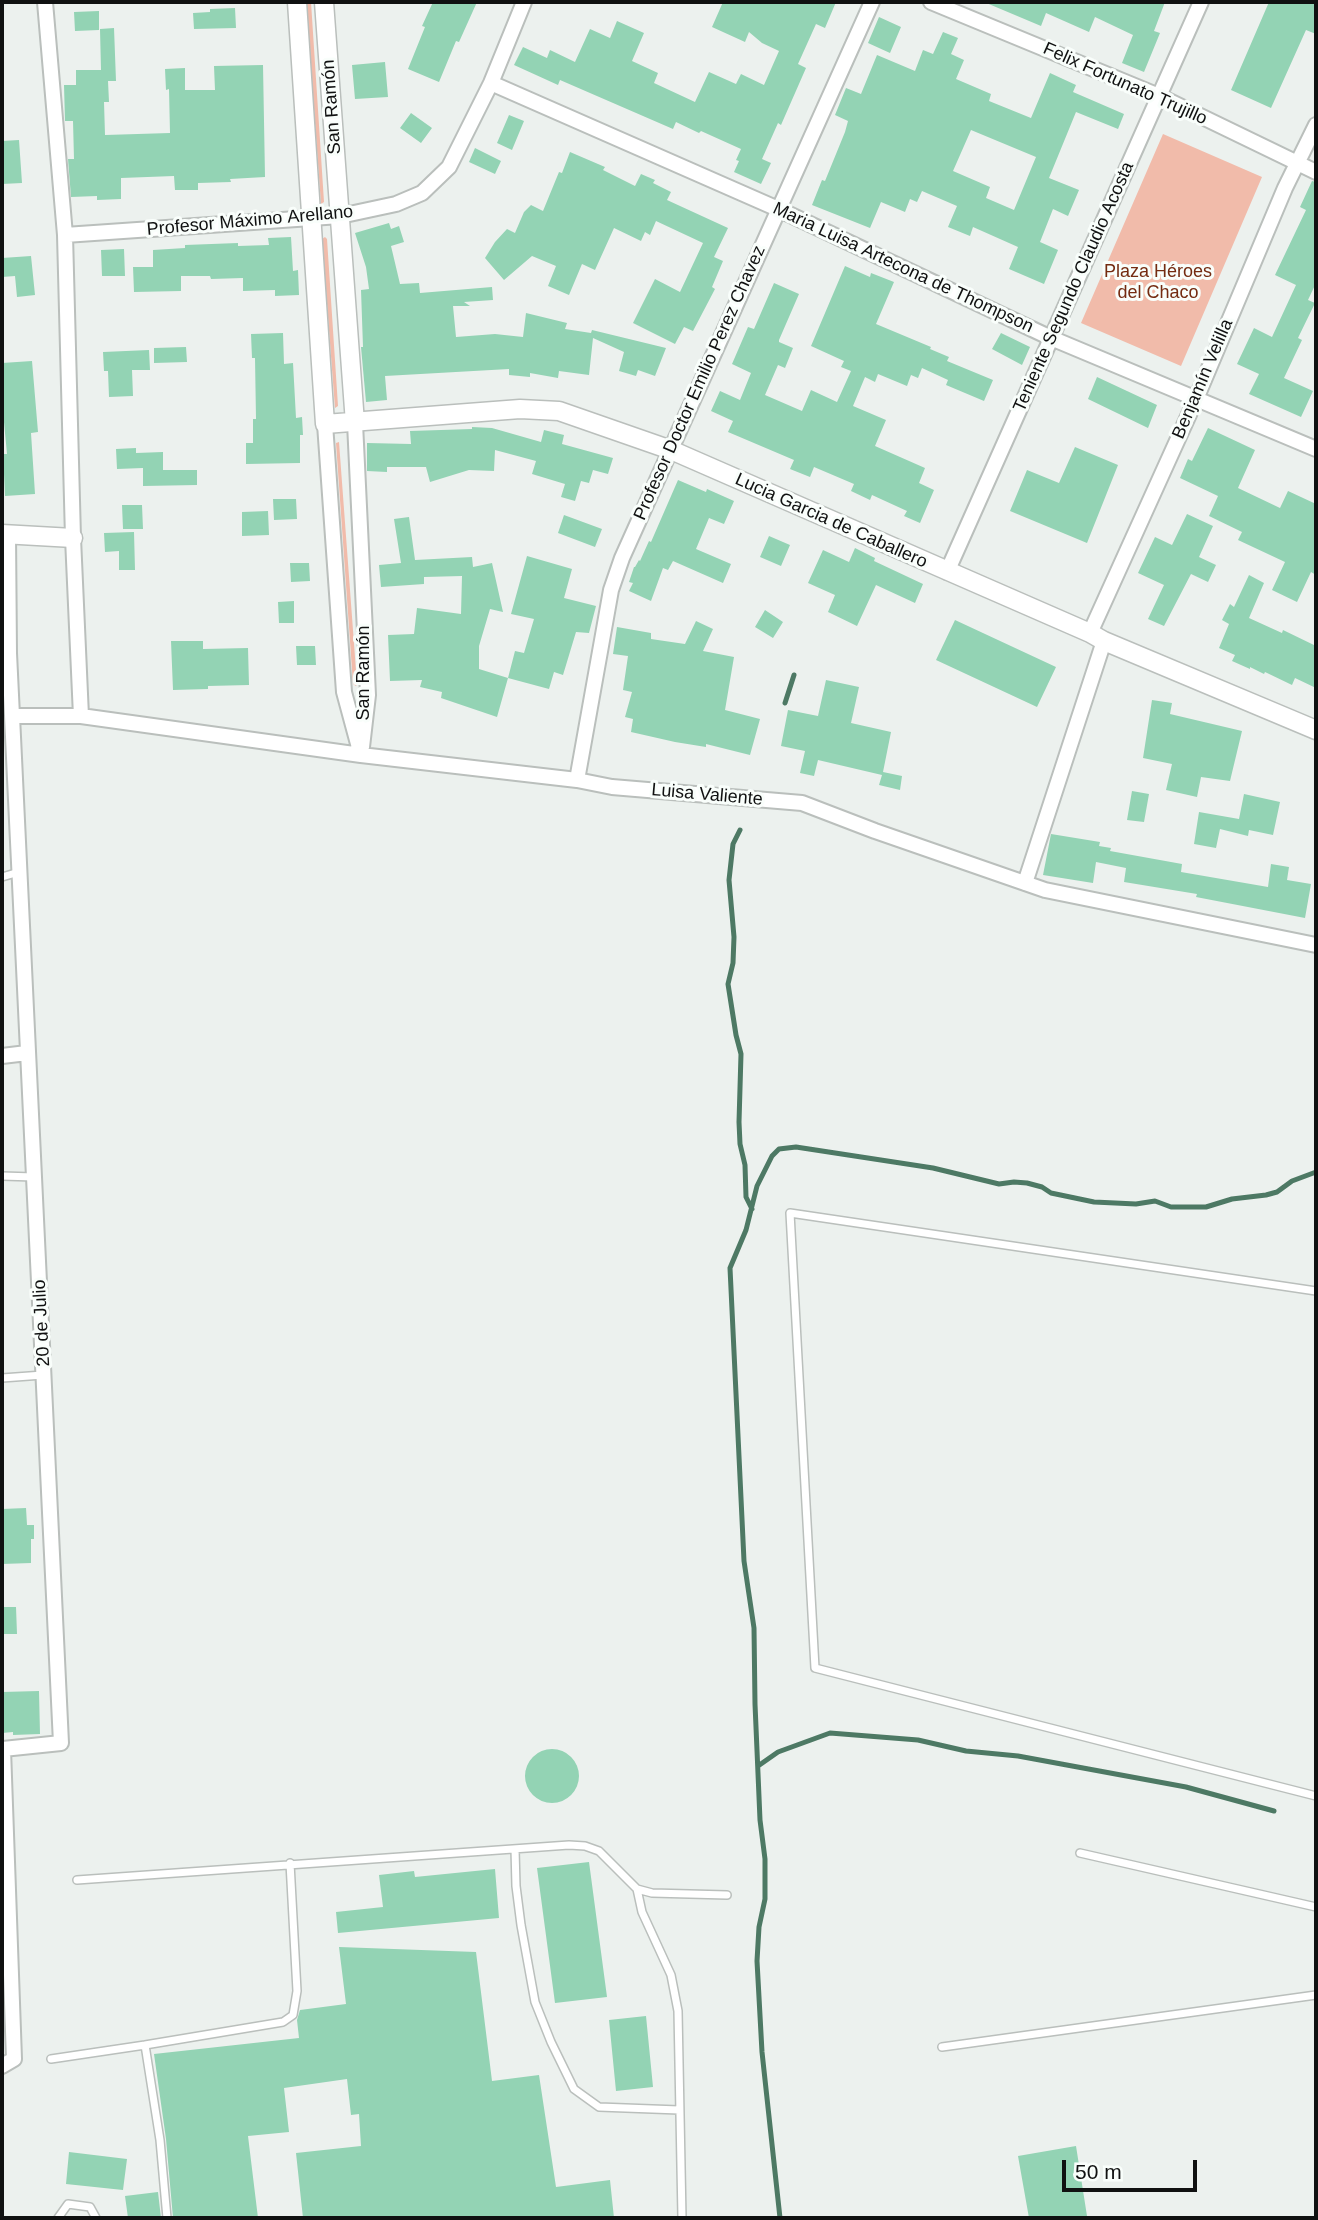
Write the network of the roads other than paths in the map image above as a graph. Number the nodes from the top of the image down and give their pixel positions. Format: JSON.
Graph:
{"nodes":[{"id":1,"x":45,"y":2,"type":"edge"},
{"id":2,"x":297,"y":2,"type":"edge"},
{"id":3,"x":324,"y":2,"type":"edge"},
{"id":4,"x":524,"y":2,"type":"edge"},
{"id":5,"x":872,"y":2,"type":"edge"},
{"id":6,"x":931,"y":2,"type":"edge"},
{"id":7,"x":1202,"y":2,"type":"edge"},
{"id":8,"x":491,"y":83,"type":"junction"},
{"id":9,"x":1159,"y":96,"type":"junction"},
{"id":10,"x":1316,"y":124,"type":"edge"},
{"id":11,"x":1297,"y":164,"type":"junction"},
{"id":12,"x":1316,"y":172,"type":"edge"},
{"id":13,"x":778,"y":209,"type":"junction"},
{"id":14,"x":340,"y":216,"type":"junction"},
{"id":15,"x":310,"y":220,"type":"junction"},
{"id":16,"x":65,"y":235,"type":"junction"},
{"id":17,"x":1051,"y":338,"type":"junction"},
{"id":18,"x":1196,"y":399,"type":"junction"},
{"id":19,"x":355,"y":423,"type":"junction"},
{"id":20,"x":325,"y":424,"type":"junction"},
{"id":21,"x":1316,"y":449,"type":"edge"},
{"id":22,"x":671,"y":450,"type":"junction"},
{"id":23,"x":5,"y":534,"type":"edge"},
{"id":24,"x":73,"y":538,"type":"junction"},
{"id":25,"x":947,"y":572,"type":"junction"},
{"id":26,"x":1097,"y":637,"type":"junction"},
{"id":27,"x":5,"y":654,"type":"edge"},
{"id":28,"x":12,"y":716,"type":"junction"},
{"id":29,"x":81,"y":716,"type":"junction"},
{"id":30,"x":1316,"y":730,"type":"edge"},
{"id":31,"x":361,"y":755,"type":"junction"},
{"id":32,"x":577,"y":780,"type":"junction"},
{"id":33,"x":20,"y":872,"type":"junction"},
{"id":34,"x":2,"y":877,"type":"edge"},
{"id":35,"x":1025,"y":883,"type":"junction"},
{"id":36,"x":1316,"y":945,"type":"edge"},
{"id":37,"x":27,"y":1054,"type":"junction"},
{"id":38,"x":2,"y":1056,"type":"edge"},
{"id":39,"x":2,"y":1177,"type":"edge"},
{"id":40,"x":35,"y":1177,"type":"junction"},
{"id":41,"x":1316,"y":1291,"type":"edge"},
{"id":42,"x":44,"y":1375,"type":"junction"},
{"id":43,"x":2,"y":1378,"type":"edge"},
{"id":44,"x":2,"y":1749,"type":"edge"},
{"id":45,"x":1316,"y":1796,"type":"edge"},
{"id":46,"x":515,"y":1849,"type":"junction"},
{"id":47,"x":1080,"y":1853,"type":"dead end"},
{"id":48,"x":290,"y":1863,"type":"junction"},
{"id":49,"x":77,"y":1880,"type":"dead end"},
{"id":50,"x":637,"y":1889,"type":"junction"},
{"id":51,"x":727,"y":1895,"type":"dead end"},
{"id":52,"x":1316,"y":1908,"type":"edge"},
{"id":53,"x":1316,"y":1995,"type":"edge"},
{"id":54,"x":145,"y":2045,"type":"junction"},
{"id":55,"x":943,"y":2047,"type":"dead end"},
{"id":56,"x":51,"y":2059,"type":"dead end"},
{"id":57,"x":8,"y":2063,"type":"edge"},
{"id":58,"x":679,"y":2110,"type":"junction"},
{"id":59,"x":58,"y":2218,"type":"edge"},
{"id":60,"x":96,"y":2218,"type":"edge"},
{"id":61,"x":167,"y":2218,"type":"edge"},
{"id":62,"x":682,"y":2218,"type":"edge"}],
"edges":[{"from":1,"to":16,"type":"street"},
{"from":2,"to":15,"type":"street","name":"San Ramón"},
{"from":3,"to":14,"type":"street","name":"San Ramón"},
{"from":4,"to":8,"type":"street","name":"Profesor Máximo Arellano"},
{"from":5,"to":13,"type":"street","name":"Profesor Doctor Emilio Perez Chavez"},
{"from":6,"to":9,"type":"street","name":"Felix Fortunato Trujillo"},
{"from":7,"to":9,"type":"street","name":"Teniente Segundo Claudio Acosta"},
{"from":8,"to":13,"type":"street","name":"Maria Luisa Artecona de Thompson"},
{"from":8,"to":14,"type":"street","name":"Profesor Máximo Arellano"},
{"from":9,"to":11,"type":"street","name":"Felix Fortunato Trujillo"},
{"from":9,"to":17,"type":"street","name":"Teniente Segundo Claudio Acosta"},
{"from":10,"to":11,"type":"street","name":"Benjamín Velilla"},
{"from":11,"to":12,"type":"street","name":"Felix Fortunato Trujillo"},
{"from":11,"to":18,"type":"street","name":"Benjamín Velilla"},
{"from":13,"to":17,"type":"street","name":"Maria Luisa Artecona de Thompson"},
{"from":13,"to":22,"type":"street","name":"Profesor Doctor Emilio Perez Chavez"},
{"from":14,"to":15,"type":"street","name":"Profesor Máximo Arellano"},
{"from":14,"to":19,"type":"street","name":"San Ramón"},
{"from":15,"to":16,"type":"street","name":"Profesor Máximo Arellano"},
{"from":15,"to":20,"type":"street","name":"San Ramón"},
{"from":16,"to":24,"type":"street"},
{"from":17,"to":18,"type":"street","name":"Maria Luisa Artecona de Thompson"},
{"from":17,"to":25,"type":"street","name":"Teniente Segundo Claudio Acosta"},
{"from":18,"to":21,"type":"street","name":"Maria Luisa Artecona de Thompson"},
{"from":18,"to":26,"type":"street","name":"Benjamín Velilla"},
{"from":19,"to":20,"type":"street","name":"Lucia Garcia de Caballero"},
{"from":19,"to":22,"type":"street","name":"Lucia Garcia de Caballero"},
{"from":19,"to":31,"type":"street","name":"San Ramón"},
{"from":20,"to":31,"type":"street","name":"San Ramón"},
{"from":22,"to":25,"type":"street","name":"Lucia Garcia de Caballero"},
{"from":22,"to":32,"type":"street","name":"Profesor Doctor Emilio Perez Chavez"},
{"from":23,"to":24,"type":"street"},
{"from":23,"to":27,"type":"street","name":"20 de Julio"},
{"from":24,"to":29,"type":"street"},
{"from":25,"to":26,"type":"street","name":"Lucia Garcia de Caballero"},
{"from":26,"to":30,"type":"street","name":"Lucia Garcia de Caballero"},
{"from":26,"to":35,"type":"street","name":"Benjamín Velilla"},
{"from":27,"to":28,"type":"street","name":"20 de Julio"},
{"from":28,"to":29,"type":"street","name":"Luisa Valiente"},
{"from":28,"to":33,"type":"street","name":"20 de Julio"},
{"from":29,"to":31,"type":"street","name":"Luisa Valiente"},
{"from":31,"to":32,"type":"street","name":"Luisa Valiente"},
{"from":32,"to":35,"type":"street","name":"Luisa Valiente"},
{"from":33,"to":34,"type":"lane"},
{"from":33,"to":37,"type":"street","name":"20 de Julio"},
{"from":35,"to":36,"type":"street","name":"Luisa Valiente"},
{"from":37,"to":38,"type":"street"},
{"from":37,"to":40,"type":"street","name":"20 de Julio"},
{"from":39,"to":40,"type":"lane"},
{"from":40,"to":42,"type":"street","name":"20 de Julio"},
{"from":41,"to":45,"type":"lane"},
{"from":42,"to":43,"type":"lane"},
{"from":42,"to":44,"type":"street","name":"20 de Julio"},
{"from":44,"to":57,"type":"street","name":"20 de Julio"},
{"from":46,"to":48,"type":"lane"},
{"from":46,"to":50,"type":"lane"},
{"from":46,"to":58,"type":"lane"},
{"from":47,"to":52,"type":"lane"},
{"from":48,"to":49,"type":"lane"},
{"from":48,"to":54,"type":"lane"},
{"from":50,"to":51,"type":"lane"},
{"from":50,"to":58,"type":"lane"},
{"from":53,"to":55,"type":"lane"},
{"from":54,"to":56,"type":"lane"},
{"from":54,"to":61,"type":"lane"},
{"from":58,"to":62,"type":"lane"},
{"from":59,"to":60,"type":"lane"}]}
